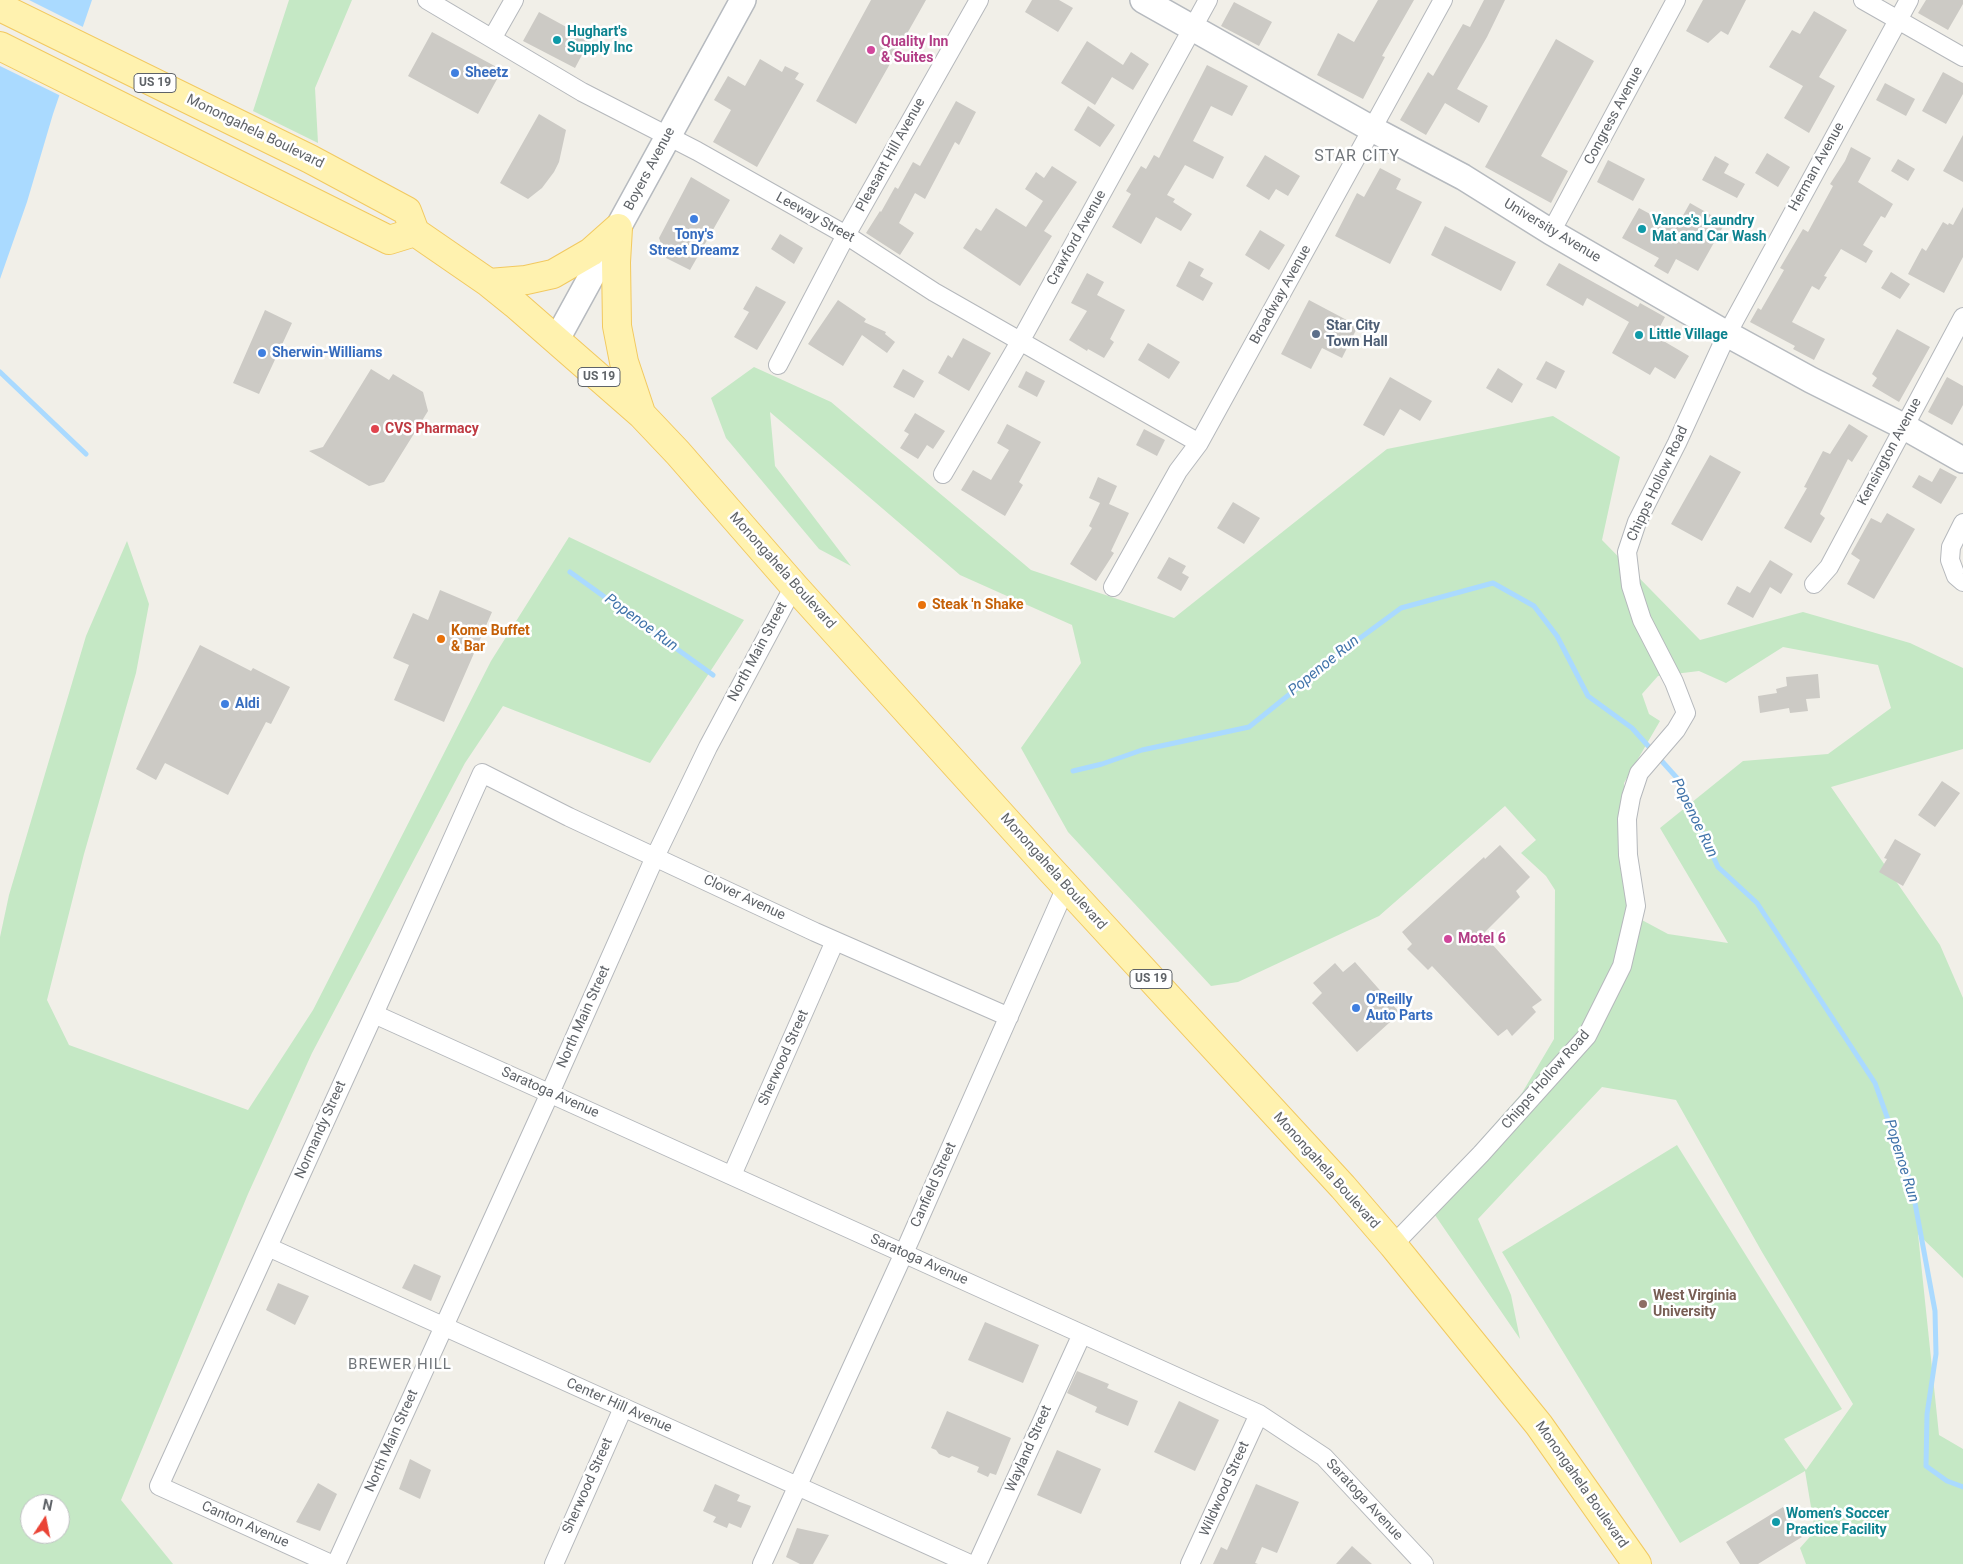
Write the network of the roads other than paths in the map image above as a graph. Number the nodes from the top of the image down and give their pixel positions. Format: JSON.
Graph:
{"nodes":[{"id":1,"x":427,"y":0,"type":"edge"},
{"id":2,"x":514,"y":0,"type":"edge"},
{"id":3,"x":743,"y":0,"type":"edge"},
{"id":4,"x":979,"y":0,"type":"edge"},
{"id":5,"x":1143,"y":0,"type":"edge"},
{"id":6,"x":1208,"y":0,"type":"edge"},
{"id":7,"x":1443,"y":0,"type":"edge"},
{"id":8,"x":1676,"y":0,"type":"edge"},
{"id":9,"x":1863,"y":0,"type":"edge"},
{"id":10,"x":1909,"y":0,"type":"edge"},
{"id":11,"x":0,"y":8,"type":"edge"},
{"id":12,"x":1898,"y":20,"type":"junction"},
{"id":13,"x":1193,"y":27,"type":"junction"},
{"id":14,"x":492,"y":38,"type":"junction"},
{"id":15,"x":0,"y":46,"type":"edge"},
{"id":16,"x":1963,"y":57,"type":"edge"},
{"id":17,"x":1372,"y":129,"type":"junction"},
{"id":18,"x":667,"y":136,"type":"junction"},
{"id":19,"x":618,"y":228,"type":"junction"},
{"id":20,"x":415,"y":232,"type":"junction"},
{"id":21,"x":1551,"y":232,"type":"junction"},
{"id":22,"x":846,"y":235,"type":"junction"},
{"id":23,"x":489,"y":283,"type":"junction"},
{"id":24,"x":1963,"y":317,"type":"edge"},
{"id":25,"x":1727,"y":334,"type":"junction"},
{"id":26,"x":557,"y":339,"type":"junction"},
{"id":27,"x":1021,"y":340,"type":"junction"},
{"id":28,"x":778,"y":365,"type":"dead end"},
{"id":29,"x":642,"y":414,"type":"junction"},
{"id":30,"x":1903,"y":426,"type":"junction"},
{"id":31,"x":1199,"y":443,"type":"junction"},
{"id":32,"x":1963,"y":460,"type":"edge"},
{"id":33,"x":943,"y":474,"type":"dead end"},
{"id":34,"x":1963,"y":524,"type":"edge"},
{"id":35,"x":1963,"y":582,"type":"edge"},
{"id":36,"x":1814,"y":584,"type":"dead end"},
{"id":37,"x":794,"y":586,"type":"junction"},
{"id":38,"x":1114,"y":587,"type":"dead end"},
{"id":39,"x":482,"y":773,"type":"joint"},
{"id":40,"x":655,"y":857,"type":"junction"},
{"id":41,"x":1066,"y":886,"type":"junction"},
{"id":42,"x":835,"y":941,"type":"junction"},
{"id":43,"x":374,"y":1014,"type":"junction"},
{"id":44,"x":1009,"y":1017,"type":"junction"},
{"id":45,"x":550,"y":1093,"type":"junction"},
{"id":46,"x":732,"y":1176,"type":"junction"},
{"id":47,"x":1393,"y":1245,"type":"junction"},
{"id":48,"x":268,"y":1247,"type":"junction"},
{"id":49,"x":904,"y":1253,"type":"junction"},
{"id":50,"x":444,"y":1326,"type":"junction"},
{"id":51,"x":1082,"y":1334,"type":"junction"},
{"id":52,"x":623,"y":1408,"type":"junction"},
{"id":53,"x":1259,"y":1414,"type":"junction"},
{"id":54,"x":159,"y":1486,"type":"joint"},
{"id":55,"x":798,"y":1486,"type":"junction"},
{"id":56,"x":1407,"y":1557,"type":"edge"},
{"id":57,"x":331,"y":1564,"type":"edge"},
{"id":58,"x":336,"y":1564,"type":"edge"},
{"id":59,"x":554,"y":1564,"type":"edge"},
{"id":60,"x":762,"y":1564,"type":"edge"},
{"id":61,"x":970,"y":1564,"type":"edge"},
{"id":62,"x":977,"y":1564,"type":"edge"},
{"id":63,"x":1190,"y":1564,"type":"edge"},
{"id":64,"x":1424,"y":1564,"type":"edge"},
{"id":65,"x":1637,"y":1564,"type":"edge"}],
"edges":[{"from":1,"to":14,"type":"street","name":"Leeway Street"},
{"from":2,"to":14,"type":"street"},
{"from":3,"to":18,"type":"street","name":"Boyers Avenue"},
{"from":4,"to":22,"type":"street","name":"Pleasant Hill Avenue"},
{"from":5,"to":13,"type":"street","name":"University Avenue"},
{"from":6,"to":13,"type":"street","name":"Crawford Avenue"},
{"from":7,"to":17,"type":"street","name":"Broadway Avenue"},
{"from":8,"to":21,"type":"street","name":"Congress Avenue"},
{"from":9,"to":12,"type":"street"},
{"from":10,"to":12,"type":"street","name":"Herman Avenue"},
{"from":11,"to":20,"type":"main road","name":"Monongahela Boulevard","number":"US 19"},
{"from":12,"to":16,"type":"street"},
{"from":12,"to":25,"type":"street","name":"Herman Avenue"},
{"from":13,"to":17,"type":"street","name":"University Avenue"},
{"from":13,"to":27,"type":"street","name":"Crawford Avenue"},
{"from":14,"to":18,"type":"street","name":"Leeway Street"},
{"from":15,"to":20,"type":"main road","number":"US 19"},
{"from":17,"to":21,"type":"street","name":"University Avenue"},
{"from":17,"to":31,"type":"street","name":"Broadway Avenue"},
{"from":18,"to":19,"type":"street","name":"Boyers Avenue"},
{"from":18,"to":22,"type":"street","name":"Leeway Street"},
{"from":19,"to":23,"type":"main road"},
{"from":19,"to":26,"type":"street","name":"Boyers Avenue"},
{"from":19,"to":29,"type":"main road"},
{"from":20,"to":23,"type":"main road","name":"Monongahela Boulevard","number":"US 19"},
{"from":21,"to":25,"type":"street","name":"University Avenue"},
{"from":22,"to":27,"type":"street","name":"Leeway Street"},
{"from":22,"to":28,"type":"street","name":"Pleasant Hill Avenue"},
{"from":23,"to":26,"type":"main road","name":"Monongahela Boulevard","number":"US 19"},
{"from":24,"to":30,"type":"street","name":"Kensington Avenue"},
{"from":25,"to":30,"type":"street","name":"University Avenue"},
{"from":25,"to":47,"type":"street","name":"Chipps Hollow Road"},
{"from":26,"to":29,"type":"main road","name":"Monongahela Boulevard","number":"US 19"},
{"from":27,"to":31,"type":"street","name":"Leeway Street"},
{"from":27,"to":33,"type":"street","name":"Crawford Avenue"},
{"from":29,"to":37,"type":"main road","name":"Monongahela Boulevard","number":"US 19"},
{"from":30,"to":32,"type":"street","name":"University Avenue"},
{"from":30,"to":36,"type":"street","name":"Kensington Avenue"},
{"from":31,"to":38,"type":"street","name":"Broadway Avenue"},
{"from":34,"to":35,"type":"street"},
{"from":37,"to":40,"type":"street","name":"North Main Street"},
{"from":37,"to":41,"type":"main road","name":"Monongahela Boulevard","number":"US 19"},
{"from":39,"to":40,"type":"street","name":"Clover Avenue"},
{"from":39,"to":43,"type":"street","name":"Normandy Street"},
{"from":40,"to":42,"type":"street","name":"Clover Avenue"},
{"from":40,"to":45,"type":"street","name":"North Main Street"},
{"from":41,"to":44,"type":"street","name":"Canfield Street"},
{"from":41,"to":47,"type":"main road","name":"Monongahela Boulevard","number":"US 19"},
{"from":42,"to":44,"type":"street","name":"Clover Avenue"},
{"from":42,"to":46,"type":"street","name":"Sherwood Street"},
{"from":43,"to":45,"type":"street","name":"Saratoga Avenue"},
{"from":43,"to":48,"type":"street","name":"Normandy Street"},
{"from":44,"to":49,"type":"street","name":"Canfield Street"},
{"from":45,"to":46,"type":"street","name":"Saratoga Avenue"},
{"from":45,"to":50,"type":"street","name":"North Main Street"},
{"from":46,"to":49,"type":"street","name":"Saratoga Avenue"},
{"from":47,"to":65,"type":"main road","name":"Monongahela Boulevard","number":"US 19"},
{"from":48,"to":50,"type":"street","name":"Center Hill Avenue"},
{"from":48,"to":54,"type":"street","name":"Normandy Street"},
{"from":49,"to":51,"type":"street","name":"Saratoga Avenue"},
{"from":49,"to":55,"type":"street","name":"Canfield Street"},
{"from":50,"to":52,"type":"street","name":"Center Hill Avenue"},
{"from":50,"to":58,"type":"street","name":"North Main Street"},
{"from":51,"to":53,"type":"street","name":"Saratoga Avenue"},
{"from":51,"to":62,"type":"street","name":"Wayland Street"},
{"from":52,"to":55,"type":"street","name":"Center Hill Avenue"},
{"from":52,"to":59,"type":"street","name":"Sherwood Street"},
{"from":53,"to":56,"type":"street","name":"Saratoga Avenue"},
{"from":53,"to":63,"type":"street","name":"Wildwood Street"},
{"from":54,"to":57,"type":"street","name":"Canton Avenue"},
{"from":55,"to":60,"type":"street","name":"Canfield Street"},
{"from":55,"to":61,"type":"street","name":"Center Hill Avenue"},
{"from":56,"to":64,"type":"street","name":"Saratoga Avenue"}]}
